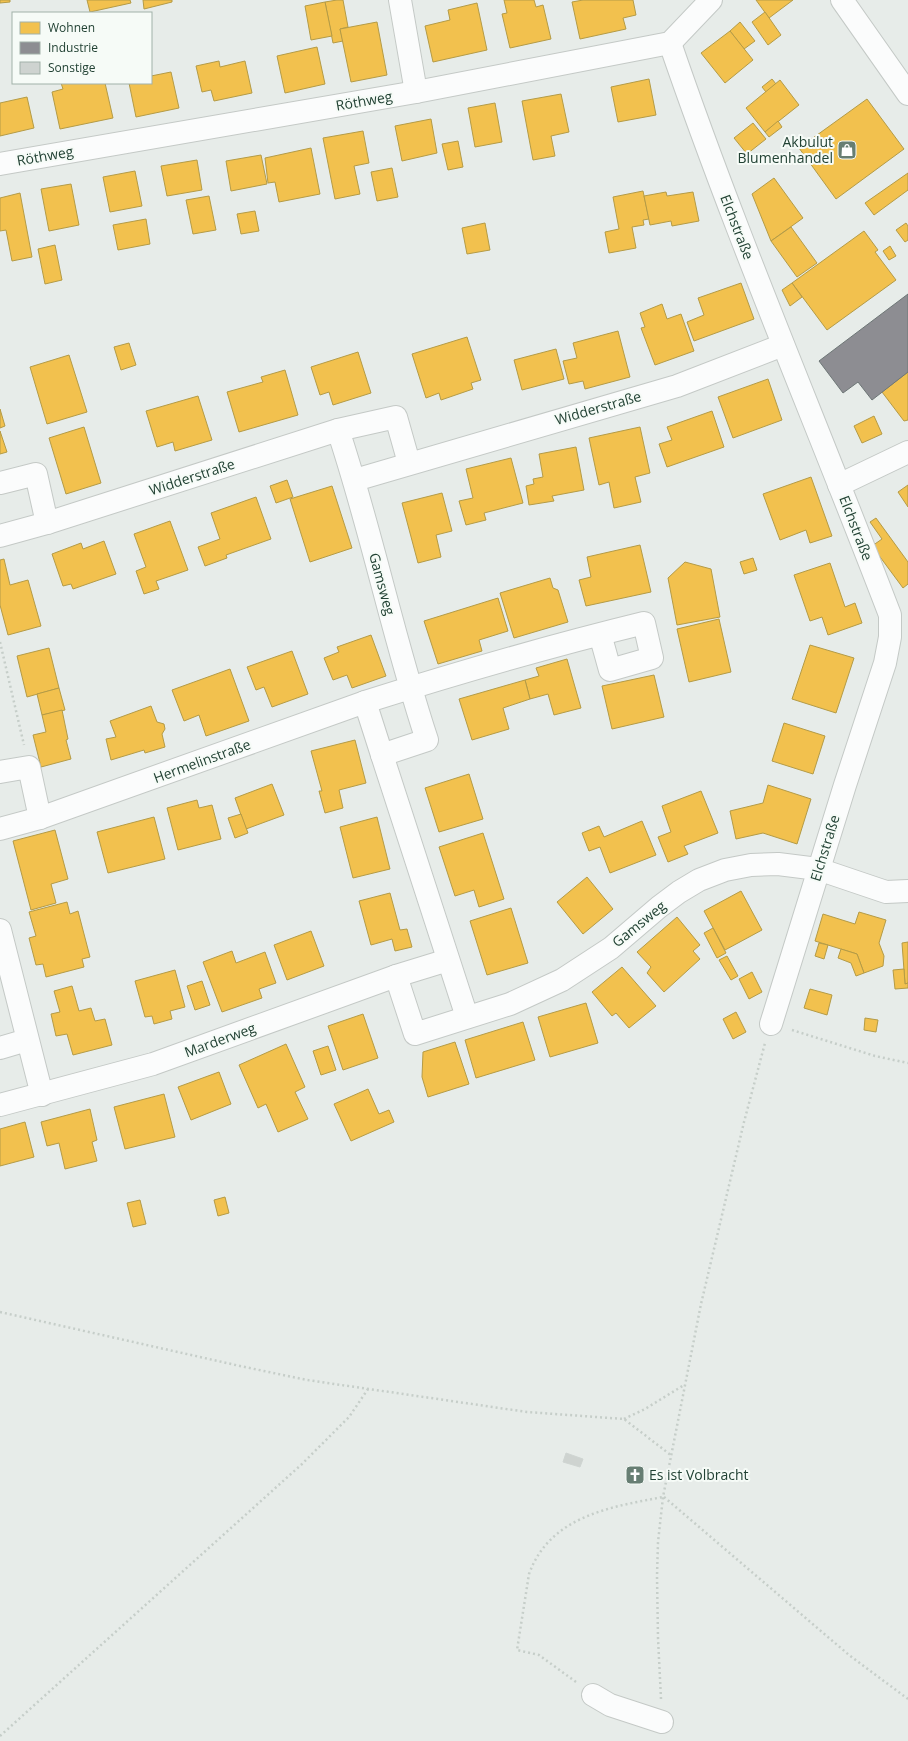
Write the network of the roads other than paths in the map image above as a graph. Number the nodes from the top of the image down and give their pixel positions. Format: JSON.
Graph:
{"nodes":[{"id":1,"x":400,"y":0,"type":"edge"},
{"id":2,"x":711,"y":0,"type":"edge"},
{"id":3,"x":842,"y":0,"type":"edge"},
{"id":4,"x":670,"y":43,"type":"junction"},
{"id":5,"x":416,"y":92,"type":"junction"},
{"id":6,"x":908,"y":94,"type":"edge"},
{"id":7,"x":0,"y":164,"type":"edge"},
{"id":8,"x":783,"y":344,"type":"junction"},
{"id":9,"x":338,"y":430,"type":"junction"},
{"id":10,"x":908,"y":452,"type":"edge"},
{"id":11,"x":409,"y":463,"type":"junction"},
{"id":12,"x":355,"y":480,"type":"junction"},
{"id":13,"x":0,"y":483,"type":"edge"},
{"id":14,"x":839,"y":485,"type":"junction"},
{"id":15,"x":47,"y":523,"type":"junction"},
{"id":16,"x":0,"y":536,"type":"edge"},
{"id":17,"x":600,"y":634,"type":"dead end"},
{"id":18,"x":410,"y":688,"type":"junction"},
{"id":19,"x":365,"y":702,"type":"junction"},
{"id":20,"x":382,"y":755,"type":"junction"},
{"id":21,"x":0,"y":772,"type":"edge"},
{"id":22,"x":40,"y":818,"type":"junction"},
{"id":23,"x":0,"y":829,"type":"edge"},
{"id":24,"x":818,"y":869,"type":"junction"},
{"id":25,"x":908,"y":892,"type":"edge"},
{"id":26,"x":0,"y":930,"type":"edge"},
{"id":27,"x":448,"y":960,"type":"junction"},
{"id":28,"x":396,"y":976,"type":"junction"},
{"id":29,"x":467,"y":1017,"type":"junction"},
{"id":30,"x":770,"y":1024,"type":"road end"},
{"id":31,"x":27,"y":1040,"type":"junction"},
{"id":32,"x":0,"y":1048,"type":"edge"},
{"id":33,"x":42,"y":1095,"type":"junction"},
{"id":34,"x":0,"y":1105,"type":"edge"},
{"id":35,"x":593,"y":1695,"type":"road end"},
{"id":36,"x":662,"y":1722,"type":"road end"}],
"edges":[{"from":1,"to":5,"type":"street"},
{"from":2,"to":4,"type":"street"},
{"from":3,"to":6,"type":"street"},
{"from":4,"to":5,"type":"street","name":"Röthweg"},
{"from":4,"to":8,"type":"street","name":"Elchstraße"},
{"from":5,"to":7,"type":"street","name":"Röthweg"},
{"from":8,"to":11,"type":"street","name":"Widderstraße"},
{"from":8,"to":14,"type":"street","name":"Elchstraße"},
{"from":9,"to":11,"type":"street","name":"Widderstraße"},
{"from":9,"to":12,"type":"street"},
{"from":9,"to":15,"type":"street","name":"Widderstraße"},
{"from":10,"to":14,"type":"street"},
{"from":11,"to":12,"type":"street","name":"Widderstraße"},
{"from":12,"to":18,"type":"street","name":"Gamsweg"},
{"from":13,"to":15,"type":"street"},
{"from":14,"to":24,"type":"street","name":"Elchstraße"},
{"from":15,"to":16,"type":"street","name":"Widderstraße"},
{"from":17,"to":18,"type":"street"},
{"from":18,"to":19,"type":"street"},
{"from":18,"to":20,"type":"street","name":"Gamsweg"},
{"from":19,"to":20,"type":"street"},
{"from":19,"to":22,"type":"street","name":"Hermelinstraße"},
{"from":20,"to":27,"type":"street"},
{"from":21,"to":22,"type":"street"},
{"from":22,"to":23,"type":"street","name":"Hermelinstraße"},
{"from":24,"to":25,"type":"street","name":"Gamsweg"},
{"from":24,"to":29,"type":"street","name":"Gamsweg"},
{"from":24,"to":30,"type":"street","name":"Elchstraße"},
{"from":26,"to":31,"type":"street"},
{"from":27,"to":28,"type":"street"},
{"from":27,"to":29,"type":"street"},
{"from":28,"to":29,"type":"street","name":"Gamsweg"},
{"from":28,"to":33,"type":"street","name":"Marderweg"},
{"from":31,"to":32,"type":"street"},
{"from":31,"to":33,"type":"street"},
{"from":33,"to":34,"type":"street","name":"Marderweg"},
{"from":35,"to":36,"type":"street"}]}
